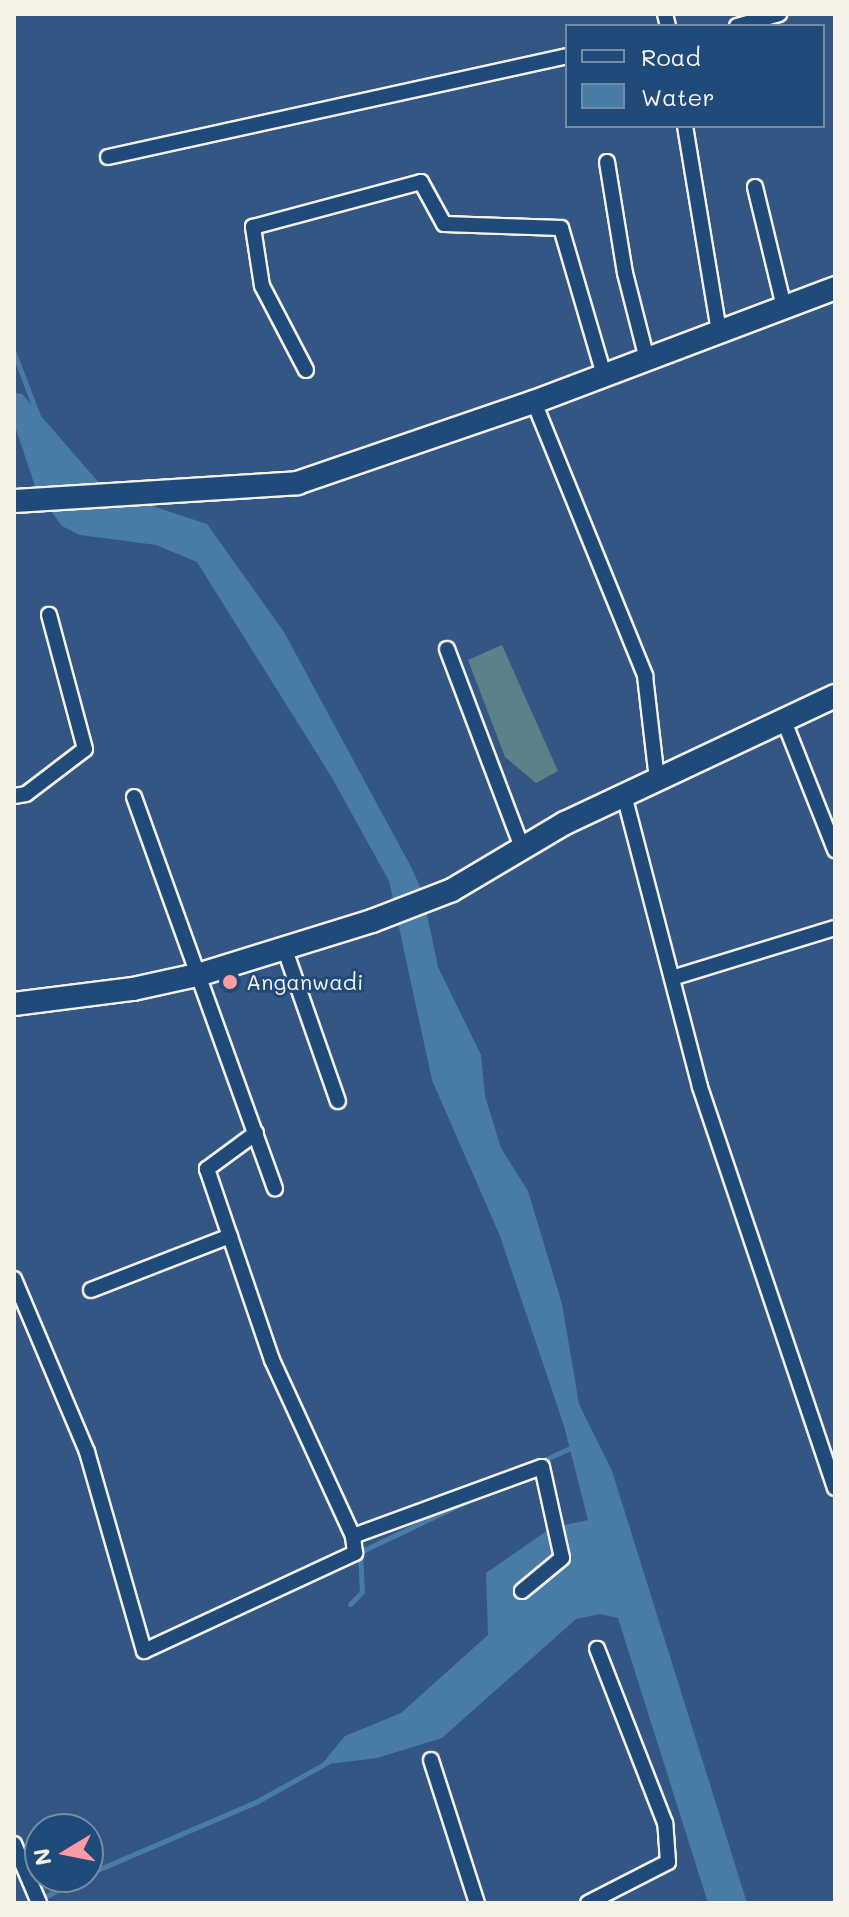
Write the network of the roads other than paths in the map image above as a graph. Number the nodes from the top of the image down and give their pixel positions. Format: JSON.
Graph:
{"nodes":[{"id":1,"x":778,"y":14,"type":"edge"},
{"id":2,"x":744,"y":24,"type":"edge"},
{"id":3,"x":565,"y":56,"type":"edge"},
{"id":4,"x":685,"y":128,"type":"edge"},
{"id":5,"x":108,"y":157,"type":"dead end"},
{"id":6,"x":607,"y":162,"type":"dead end"},
{"id":7,"x":755,"y":187,"type":"dead end"},
{"id":8,"x":835,"y":288,"type":"edge"},
{"id":9,"x":784,"y":307,"type":"junction"},
{"id":10,"x":719,"y":332,"type":"junction"},
{"id":11,"x":647,"y":359,"type":"junction"},
{"id":12,"x":306,"y":370,"type":"dead end"},
{"id":13,"x":604,"y":375,"type":"junction"},
{"id":14,"x":534,"y":402,"type":"junction"},
{"id":15,"x":22,"y":500,"type":"edge"},
{"id":16,"x":49,"y":615,"type":"dead end"},
{"id":17,"x":447,"y":649,"type":"dead end"},
{"id":18,"x":835,"y":696,"type":"edge"},
{"id":19,"x":784,"y":721,"type":"junction"},
{"id":20,"x":657,"y":780,"type":"junction"},
{"id":21,"x":624,"y":795,"type":"junction"},
{"id":22,"x":14,"y":796,"type":"edge"},
{"id":23,"x":134,"y":797,"type":"dead end"},
{"id":24,"x":522,"y":848,"type":"junction"},
{"id":25,"x":835,"y":850,"type":"edge"},
{"id":26,"x":835,"y":928,"type":"edge"},
{"id":27,"x":285,"y":950,"type":"junction"},
{"id":28,"x":201,"y":974,"type":"junction"},
{"id":29,"x":672,"y":978,"type":"junction"},
{"id":30,"x":14,"y":1003,"type":"edge"},
{"id":31,"x":338,"y":1101,"type":"dead end"},
{"id":32,"x":256,"y":1133,"type":"junction"},
{"id":33,"x":275,"y":1188,"type":"dead end"},
{"id":34,"x":230,"y":1236,"type":"junction"},
{"id":35,"x":14,"y":1279,"type":"edge"},
{"id":36,"x":91,"y":1290,"type":"dead end"},
{"id":37,"x":21,"y":1318,"type":"edge"},
{"id":38,"x":835,"y":1488,"type":"edge"},
{"id":39,"x":353,"y":1536,"type":"junction"},
{"id":40,"x":522,"y":1591,"type":"dead end"},
{"id":41,"x":597,"y":1649,"type":"dead end"},
{"id":42,"x":431,"y":1760,"type":"dead end"},
{"id":43,"x":14,"y":1844,"type":"edge"},
{"id":44,"x":39,"y":1903,"type":"edge"},
{"id":45,"x":477,"y":1903,"type":"edge"},
{"id":46,"x":588,"y":1903,"type":"edge"}],
"edges":[{"from":1,"to":2,"type":"street"},
{"from":3,"to":5,"type":"street"},
{"from":4,"to":10,"type":"street"},
{"from":6,"to":11,"type":"street"},
{"from":7,"to":9,"type":"street"},
{"from":8,"to":9,"type":"street"},
{"from":9,"to":10,"type":"street"},
{"from":10,"to":11,"type":"street"},
{"from":11,"to":13,"type":"street"},
{"from":12,"to":13,"type":"street"},
{"from":13,"to":14,"type":"street"},
{"from":14,"to":15,"type":"street"},
{"from":14,"to":20,"type":"street"},
{"from":16,"to":22,"type":"street"},
{"from":17,"to":24,"type":"street"},
{"from":18,"to":19,"type":"street"},
{"from":19,"to":20,"type":"street"},
{"from":19,"to":25,"type":"street"},
{"from":20,"to":21,"type":"street"},
{"from":21,"to":24,"type":"street"},
{"from":21,"to":29,"type":"street"},
{"from":23,"to":28,"type":"street"},
{"from":24,"to":27,"type":"street"},
{"from":26,"to":29,"type":"street"},
{"from":27,"to":28,"type":"street"},
{"from":27,"to":31,"type":"street"},
{"from":28,"to":30,"type":"street"},
{"from":28,"to":32,"type":"street"},
{"from":29,"to":38,"type":"street"},
{"from":32,"to":33,"type":"street"},
{"from":32,"to":34,"type":"street"},
{"from":34,"to":36,"type":"street"},
{"from":34,"to":39,"type":"street"},
{"from":35,"to":37,"type":"street"},
{"from":37,"to":39,"type":"street"},
{"from":39,"to":40,"type":"street"},
{"from":41,"to":46,"type":"street"},
{"from":42,"to":45,"type":"street"},
{"from":43,"to":44,"type":"street"}]}
